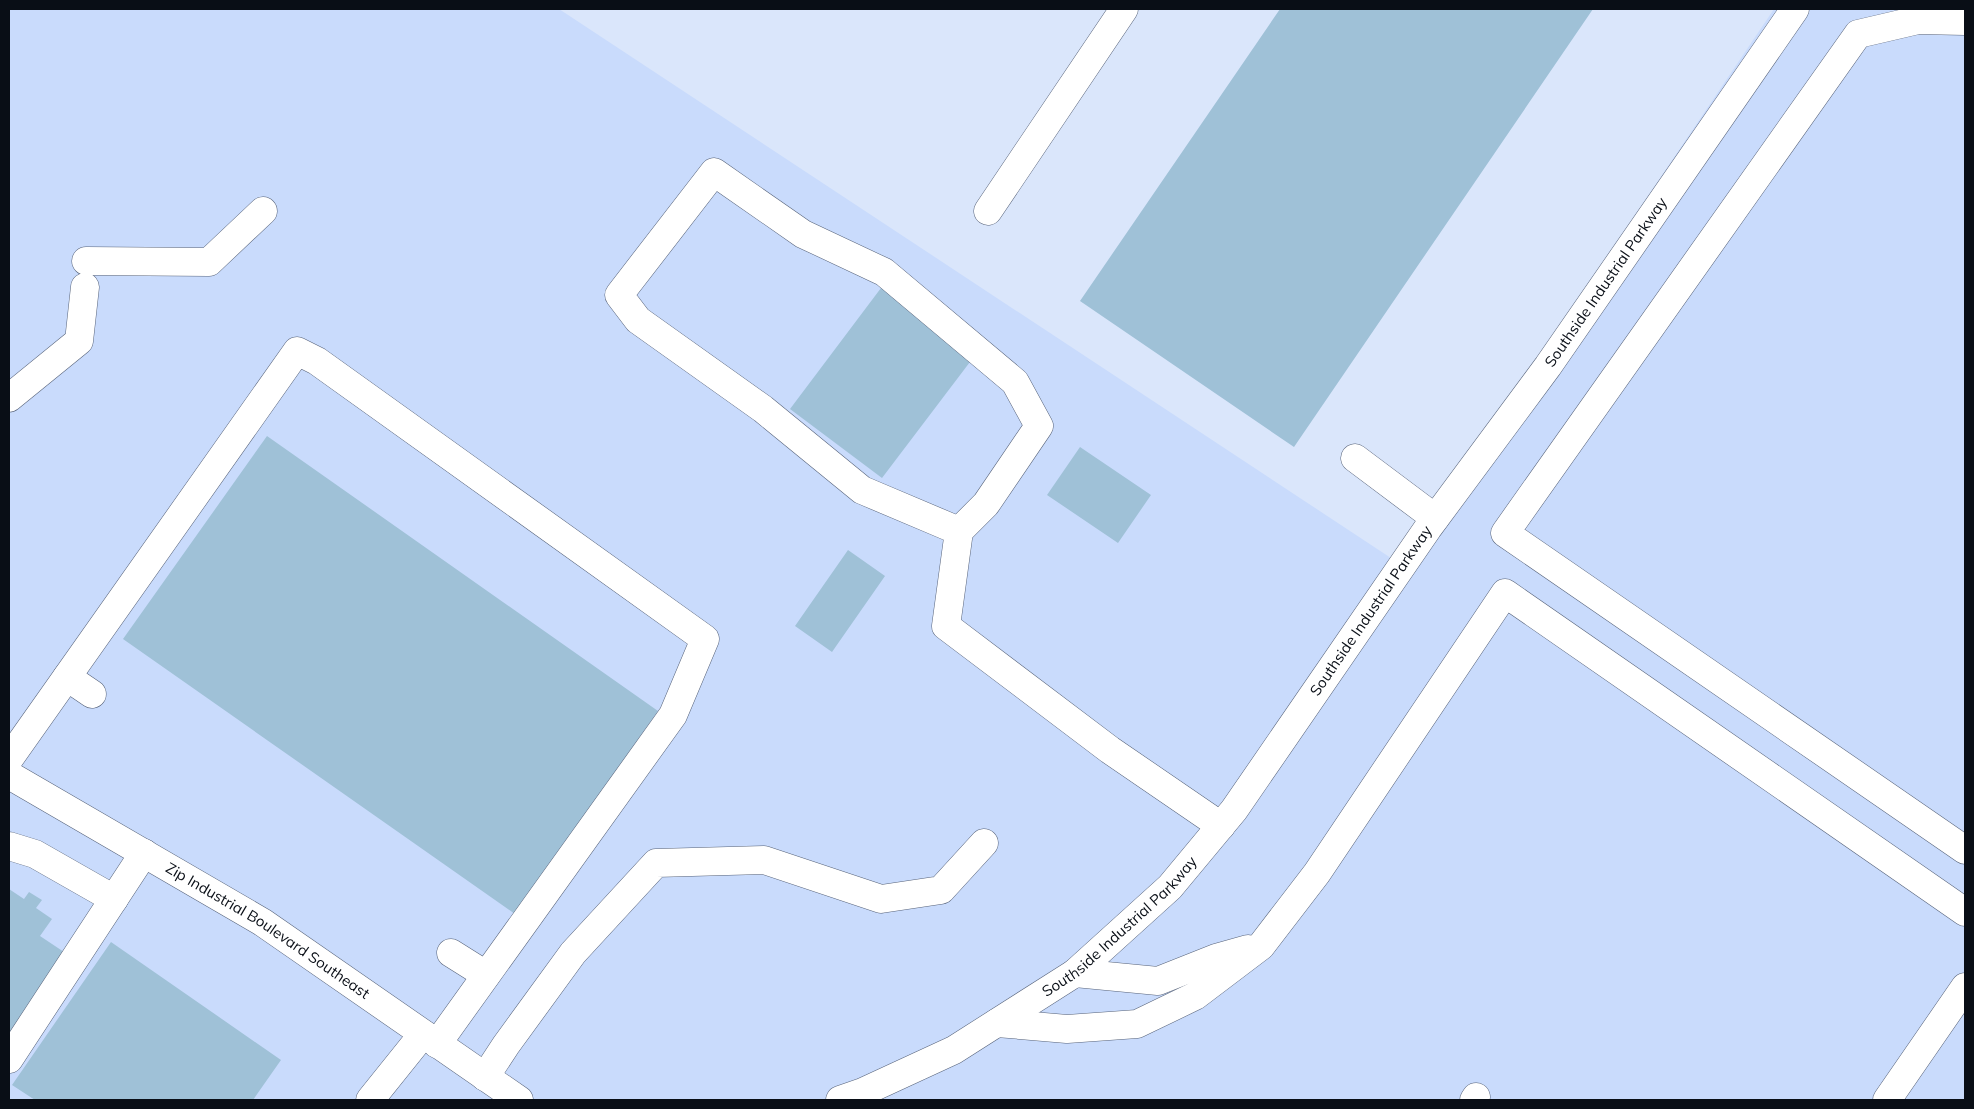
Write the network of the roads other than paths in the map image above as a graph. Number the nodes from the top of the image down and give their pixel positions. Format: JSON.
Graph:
{"nodes":[{"id":1,"x":1124,"y":9,"type":"edge"},
{"id":2,"x":1795,"y":9,"type":"edge"},
{"id":3,"x":1965,"y":21,"type":"edge"},
{"id":4,"x":263,"y":211,"type":"dead end"},
{"id":5,"x":988,"y":211,"type":"dead end"},
{"id":6,"x":9,"y":398,"type":"edge"},
{"id":7,"x":1355,"y":458,"type":"dead end"},
{"id":8,"x":1435,"y":518,"type":"junction"},
{"id":9,"x":959,"y":531,"type":"junction"},
{"id":10,"x":67,"y":677,"type":"junction"},
{"id":11,"x":92,"y":694,"type":"dead end"},
{"id":12,"x":9,"y":759,"type":"edge"},
{"id":13,"x":9,"y":775,"type":"edge"},
{"id":14,"x":1221,"y":826,"type":"junction"},
{"id":15,"x":984,"y":843,"type":"dead end"},
{"id":16,"x":9,"y":846,"type":"edge"},
{"id":17,"x":1965,"y":850,"type":"edge"},
{"id":18,"x":144,"y":853,"type":"junction"},
{"id":19,"x":114,"y":899,"type":"junction"},
{"id":20,"x":1965,"y":912,"type":"edge"},
{"id":21,"x":1261,"y":946,"type":"junction"},
{"id":22,"x":451,"y":953,"type":"dead end"},
{"id":23,"x":1075,"y":973,"type":"junction"},
{"id":24,"x":486,"y":976,"type":"junction"},
{"id":25,"x":1965,"y":987,"type":"edge"},
{"id":26,"x":996,"y":1023,"type":"junction"},
{"id":27,"x":430,"y":1039,"type":"junction"},
{"id":28,"x":9,"y":1059,"type":"edge"},
{"id":29,"x":485,"y":1077,"type":"junction"},
{"id":30,"x":370,"y":1100,"type":"edge"},
{"id":31,"x":519,"y":1100,"type":"edge"},
{"id":32,"x":840,"y":1100,"type":"edge"},
{"id":33,"x":1887,"y":1100,"type":"edge"}],
"edges":[{"from":1,"to":5,"type":"street"},
{"from":2,"to":8,"type":"street","name":"Southside Industrial Parkway"},
{"from":3,"to":17,"type":"street"},
{"from":4,"to":6,"type":"street"},
{"from":7,"to":8,"type":"street"},
{"from":8,"to":14,"type":"street","name":"Southside Industrial Parkway"},
{"from":9,"to":9,"type":"street"},
{"from":9,"to":14,"type":"street"},
{"from":10,"to":11,"type":"street"},
{"from":10,"to":12,"type":"street"},
{"from":10,"to":24,"type":"street"},
{"from":13,"to":18,"type":"street","name":"Zip Industrial Boulevard Southeast"},
{"from":14,"to":23,"type":"street","name":"Southside Industrial Parkway"},
{"from":15,"to":29,"type":"street"},
{"from":16,"to":19,"type":"street"},
{"from":18,"to":19,"type":"street"},
{"from":18,"to":27,"type":"street","name":"Zip Industrial Boulevard Southeast"},
{"from":19,"to":28,"type":"street"},
{"from":20,"to":21,"type":"street"},
{"from":21,"to":23,"type":"street"},
{"from":21,"to":26,"type":"street"},
{"from":22,"to":24,"type":"street"},
{"from":23,"to":26,"type":"street","name":"Southside Industrial Parkway"},
{"from":24,"to":27,"type":"street"},
{"from":25,"to":33,"type":"street"},
{"from":26,"to":32,"type":"street","name":"Southside Industrial Parkway"},
{"from":27,"to":29,"type":"street","name":"Zip Industrial Boulevard Southeast"},
{"from":27,"to":30,"type":"street"},
{"from":29,"to":31,"type":"street","name":"Zip Industrial Boulevard Southeast"}]}
